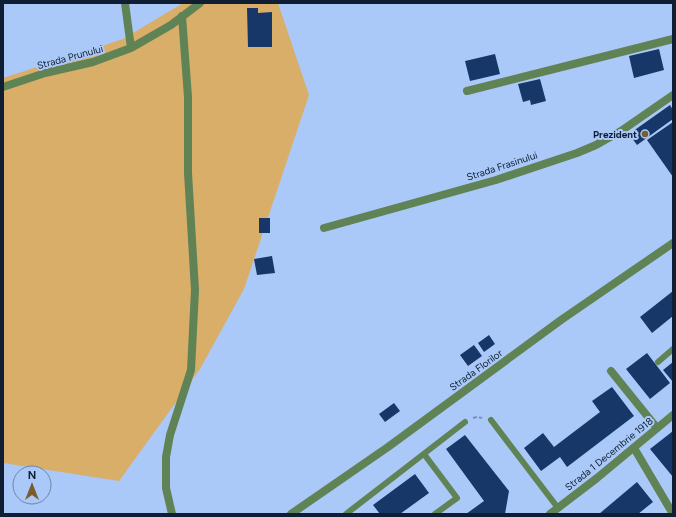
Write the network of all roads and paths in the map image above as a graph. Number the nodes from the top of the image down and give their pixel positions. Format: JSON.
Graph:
{"nodes":[{"id":1,"x":125,"y":3,"type":"edge"},
{"id":2,"x":200,"y":3,"type":"edge"},
{"id":3,"x":182,"y":16,"type":"junction"},
{"id":4,"x":673,"y":39,"type":"edge"},
{"id":5,"x":131,"y":48,"type":"junction"},
{"id":6,"x":3,"y":87,"type":"edge"},
{"id":7,"x":467,"y":91,"type":"dead end"},
{"id":8,"x":673,"y":95,"type":"edge"},
{"id":9,"x":324,"y":228,"type":"dead end"},
{"id":10,"x":673,"y":243,"type":"edge"},
{"id":11,"x":673,"y":349,"type":"edge"},
{"id":12,"x":658,"y":362,"type":"dead end"},
{"id":13,"x":611,"y":371,"type":"dead end"},
{"id":14,"x":673,"y":415,"type":"edge"},
{"id":15,"x":491,"y":420,"type":"joint"},
{"id":16,"x":465,"y":422,"type":"joint"},
{"id":17,"x":657,"y":428,"type":"junction"},
{"id":18,"x":634,"y":448,"type":"junction"},
{"id":19,"x":424,"y":454,"type":"junction"},
{"id":20,"x":558,"y":508,"type":"junction"},
{"id":21,"x":673,"y":513,"type":"edge"},
{"id":22,"x":172,"y":514,"type":"edge"},
{"id":23,"x":291,"y":514,"type":"edge"},
{"id":24,"x":346,"y":514,"type":"edge"},
{"id":25,"x":435,"y":514,"type":"edge"},
{"id":26,"x":550,"y":514,"type":"edge"}],
"edges":[{"from":1,"to":5,"type":"street"},
{"from":2,"to":3,"type":"street","name":"Strada Prunului"},
{"from":3,"to":5,"type":"street","name":"Strada Prunului"},
{"from":3,"to":22,"type":"street"},
{"from":4,"to":7,"type":"street"},
{"from":5,"to":6,"type":"street","name":"Strada Prunului"},
{"from":8,"to":9,"type":"street","name":"Strada Frasinului"},
{"from":10,"to":23,"type":"street","name":"Strada Florilor"},
{"from":11,"to":12,"type":"lane"},
{"from":13,"to":17,"type":"street"},
{"from":14,"to":17,"type":"street","name":"Strada 1 Decembrie 1918"},
{"from":15,"to":16,"type":"path"},
{"from":15,"to":20,"type":"lane"},
{"from":16,"to":19,"type":"lane"},
{"from":17,"to":18,"type":"street","name":"Strada 1 Decembrie 1918"},
{"from":18,"to":20,"type":"street","name":"Strada 1 Decembrie 1918"},
{"from":18,"to":21,"type":"street"},
{"from":19,"to":24,"type":"lane"},
{"from":19,"to":25,"type":"lane"},
{"from":20,"to":26,"type":"street","name":"Strada 1 Decembrie 1918"}]}
